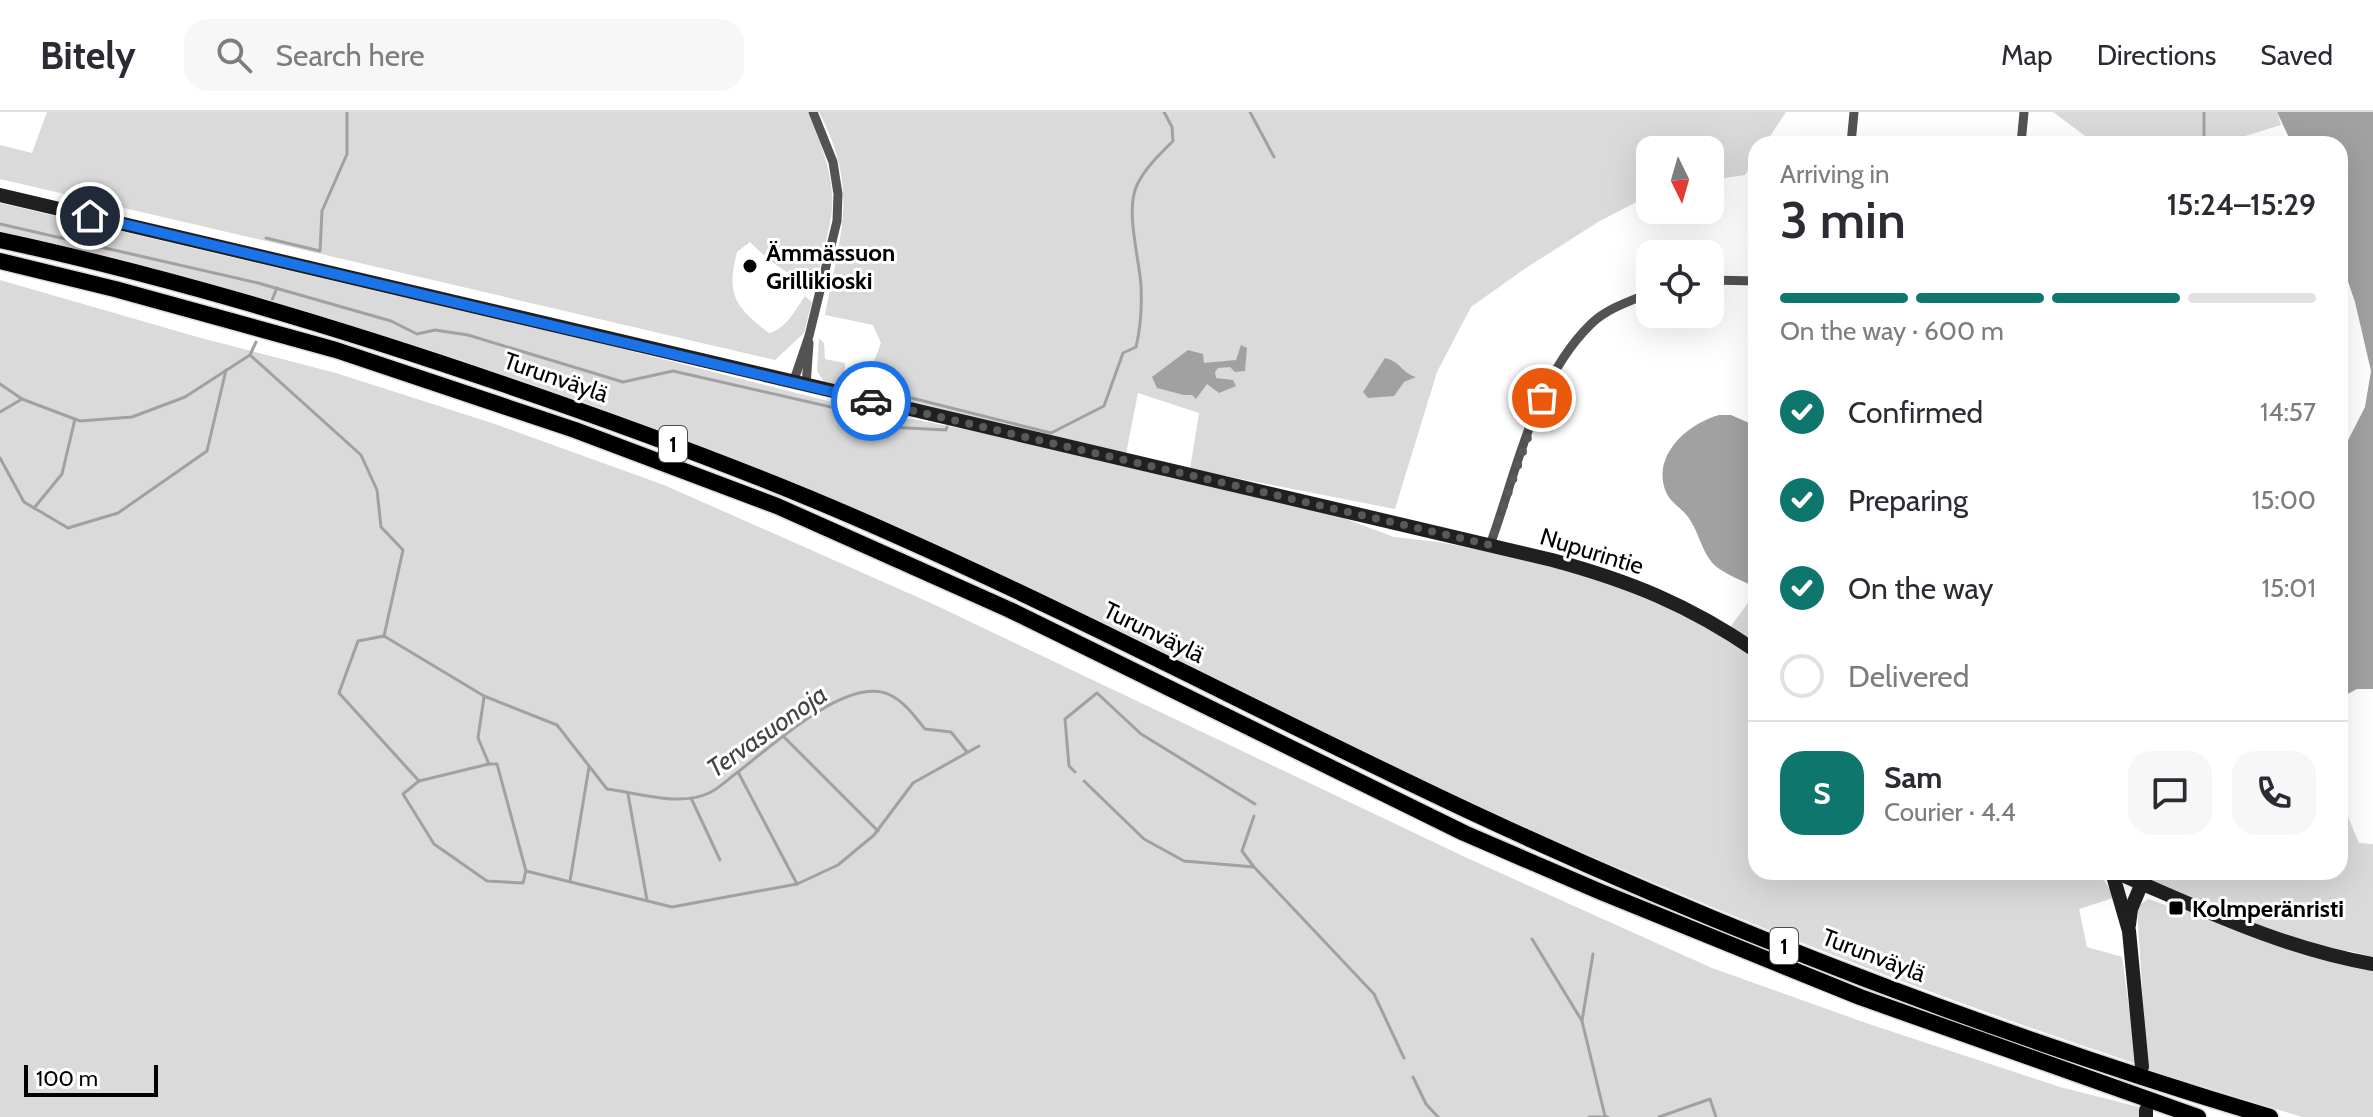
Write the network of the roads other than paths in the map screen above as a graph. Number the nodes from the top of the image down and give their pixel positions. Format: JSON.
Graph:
{"nodes":[{"id":1,"x":813,"y":112,"type":"edge"},
{"id":2,"x":1854,"y":112,"type":"edge"},
{"id":3,"x":2024,"y":112,"type":"edge"},
{"id":4,"x":1852,"y":136,"type":"edge"},
{"id":5,"x":2022,"y":136,"type":"edge"},
{"id":6,"x":0,"y":195,"type":"edge"},
{"id":7,"x":0,"y":240,"type":"edge"},
{"id":8,"x":0,"y":261,"type":"edge"},
{"id":9,"x":1724,"y":280,"type":"edge"},
{"id":10,"x":1748,"y":281,"type":"edge"},
{"id":11,"x":1636,"y":298,"type":"edge"},
{"id":12,"x":800,"y":384,"type":"junction"},
{"id":13,"x":1490,"y":545,"type":"junction"},
{"id":14,"x":1748,"y":645,"type":"edge"},
{"id":15,"x":2116,"y":880,"type":"edge"},
{"id":16,"x":2134,"y":880,"type":"edge"},
{"id":17,"x":2142,"y":883,"type":"junction"},
{"id":18,"x":2129,"y":931,"type":"junction"},
{"id":19,"x":2373,"y":964,"type":"edge"},
{"id":20,"x":2142,"y":1067,"type":"dead end"},
{"id":21,"x":2198,"y":1117,"type":"edge"},
{"id":22,"x":2270,"y":1117,"type":"edge"}],
"edges":[{"from":1,"to":12,"type":"street"},
{"from":2,"to":4,"type":"street"},
{"from":3,"to":5,"type":"street"},
{"from":6,"to":12,"type":"main road","name":"Nupurintie"},
{"from":7,"to":22,"type":"highway","name":"Turunväylä","number":"1"},
{"from":8,"to":21,"type":"highway","name":"Turunväylä","number":"1"},
{"from":9,"to":10,"type":"street"},
{"from":11,"to":13,"type":"street"},
{"from":12,"to":13,"type":"main road","name":"Nupurintie"},
{"from":13,"to":14,"type":"main road","name":"Nupurintie"},
{"from":15,"to":18,"type":"main road"},
{"from":16,"to":17,"type":"main road"},
{"from":17,"to":18,"type":"main road"},
{"from":17,"to":19,"type":"main road"},
{"from":18,"to":20,"type":"main road"}]}
